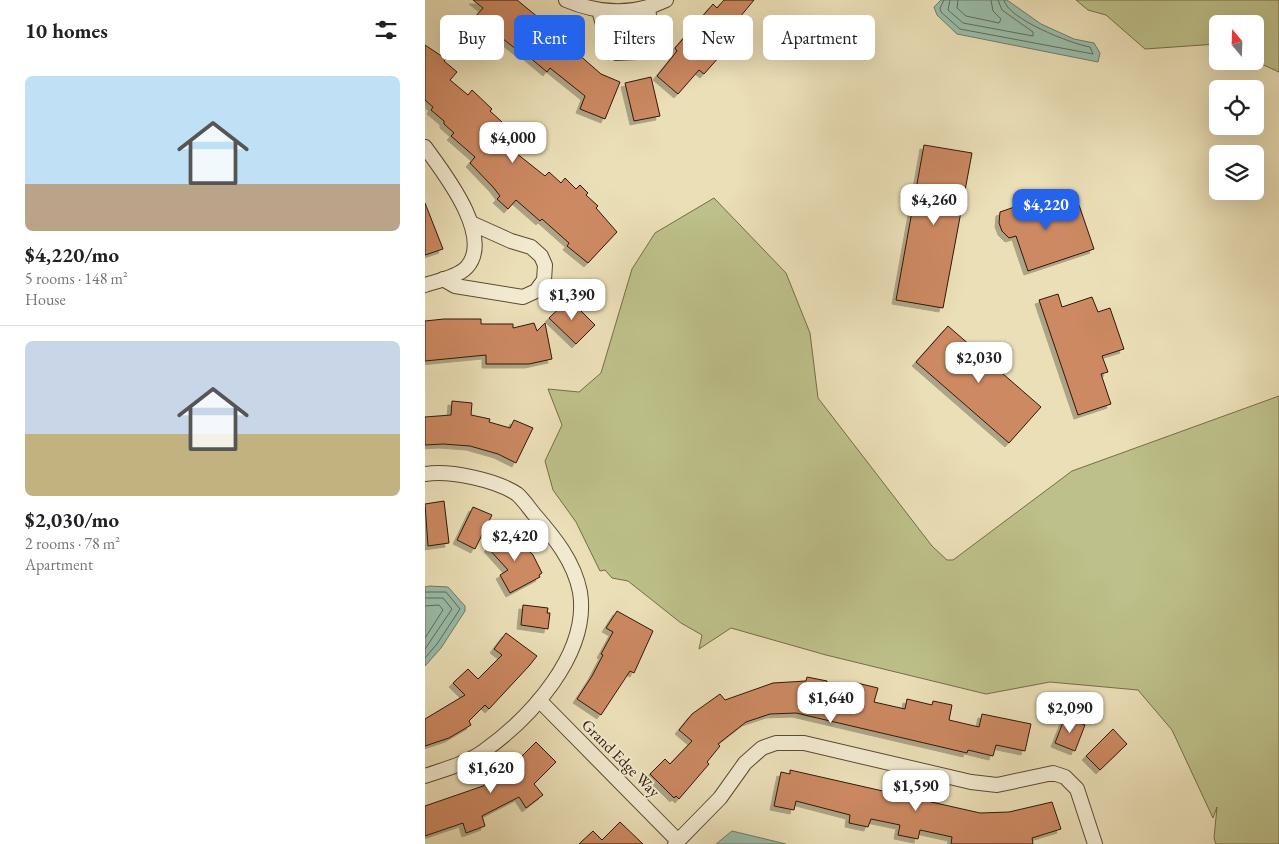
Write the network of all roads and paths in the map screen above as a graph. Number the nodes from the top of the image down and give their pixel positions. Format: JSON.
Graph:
{"nodes":[{"id":1,"x":565,"y":0,"type":"edge"},
{"id":2,"x":666,"y":0,"type":"edge"},
{"id":3,"x":648,"y":8,"type":"junction"},
{"id":4,"x":599,"y":10,"type":"junction"},
{"id":5,"x":425,"y":147,"type":"edge"},
{"id":6,"x":471,"y":224,"type":"junction"},
{"id":7,"x":443,"y":279,"type":"junction"},
{"id":8,"x":425,"y":285,"type":"edge"},
{"id":9,"x":425,"y":474,"type":"edge"},
{"id":10,"x":539,"y":700,"type":"junction"},
{"id":11,"x":425,"y":776,"type":"edge"},
{"id":12,"x":677,"y":843,"type":"edge"},
{"id":13,"x":1095,"y":844,"type":"edge"}],
"edges":[{"from":1,"to":4,"type":"street"},
{"from":2,"to":3,"type":"street"},
{"from":3,"to":4,"type":"street"},
{"from":3,"to":4,"type":"street"},
{"from":5,"to":6,"type":"street"},
{"from":6,"to":7,"type":"street"},
{"from":6,"to":7,"type":"street"},
{"from":7,"to":8,"type":"street"},
{"from":9,"to":10,"type":"street"},
{"from":10,"to":11,"type":"street"},
{"from":10,"to":12,"type":"street","name":"Grand Edge Way"},
{"from":12,"to":13,"type":"street"}]}
